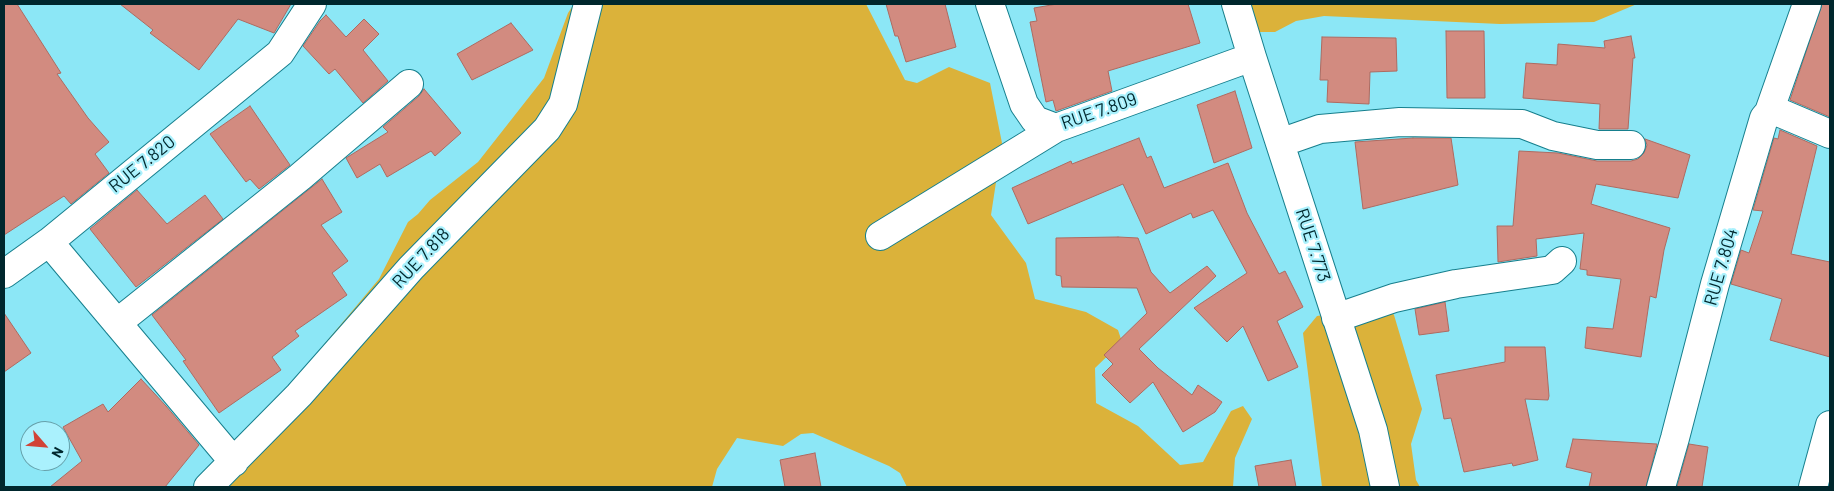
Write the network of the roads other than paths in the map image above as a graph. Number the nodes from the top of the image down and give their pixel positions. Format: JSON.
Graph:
{"nodes":[{"id":1,"x":312,"y":4,"type":"edge"},
{"id":2,"x":588,"y":4,"type":"edge"},
{"id":3,"x":990,"y":4,"type":"edge"},
{"id":4,"x":1236,"y":4,"type":"edge"},
{"id":5,"x":1807,"y":4,"type":"edge"},
{"id":6,"x":1252,"y":57,"type":"junction"},
{"id":7,"x":409,"y":84,"type":"dead end"},
{"id":8,"x":1769,"y":112,"type":"junction"},
{"id":9,"x":1056,"y":128,"type":"junction"},
{"id":10,"x":1830,"y":134,"type":"edge"},
{"id":11,"x":1280,"y":143,"type":"junction"},
{"id":12,"x":1631,"y":145,"type":"dead end"},
{"id":13,"x":880,"y":236,"type":"dead end"},
{"id":14,"x":49,"y":242,"type":"junction"},
{"id":15,"x":1562,"y":261,"type":"dead end"},
{"id":16,"x":4,"y":274,"type":"edge"},
{"id":17,"x":1336,"y":318,"type":"junction"},
{"id":18,"x":116,"y":323,"type":"junction"},
{"id":19,"x":1830,"y":425,"type":"edge"},
{"id":20,"x":234,"y":462,"type":"junction"},
{"id":21,"x":208,"y":487,"type":"edge"},
{"id":22,"x":1385,"y":487,"type":"edge"},
{"id":23,"x":1661,"y":487,"type":"edge"},
{"id":24,"x":1813,"y":487,"type":"edge"}],
"edges":[{"from":1,"to":14,"type":"street","name":"RUE 7.820"},
{"from":2,"to":20,"type":"street","name":"RUE 7.818"},
{"from":3,"to":9,"type":"street","name":"RUE 7.809"},
{"from":4,"to":6,"type":"street","name":"RUE 7.773"},
{"from":5,"to":8,"type":"street","name":"RUE 7.804"},
{"from":6,"to":9,"type":"street","name":"RUE 7.809"},
{"from":6,"to":11,"type":"street","name":"RUE 7.773"},
{"from":7,"to":18,"type":"street"},
{"from":8,"to":10,"type":"street"},
{"from":8,"to":23,"type":"street","name":"RUE 7.804"},
{"from":9,"to":13,"type":"street"},
{"from":11,"to":12,"type":"street"},
{"from":11,"to":17,"type":"street","name":"RUE 7.773"},
{"from":14,"to":16,"type":"street","name":"RUE 7.820"},
{"from":14,"to":18,"type":"street"},
{"from":15,"to":17,"type":"street"},
{"from":17,"to":22,"type":"street","name":"RUE 7.773"},
{"from":18,"to":20,"type":"street"},
{"from":19,"to":24,"type":"street"},
{"from":20,"to":21,"type":"street","name":"RUE 7.818"}]}
